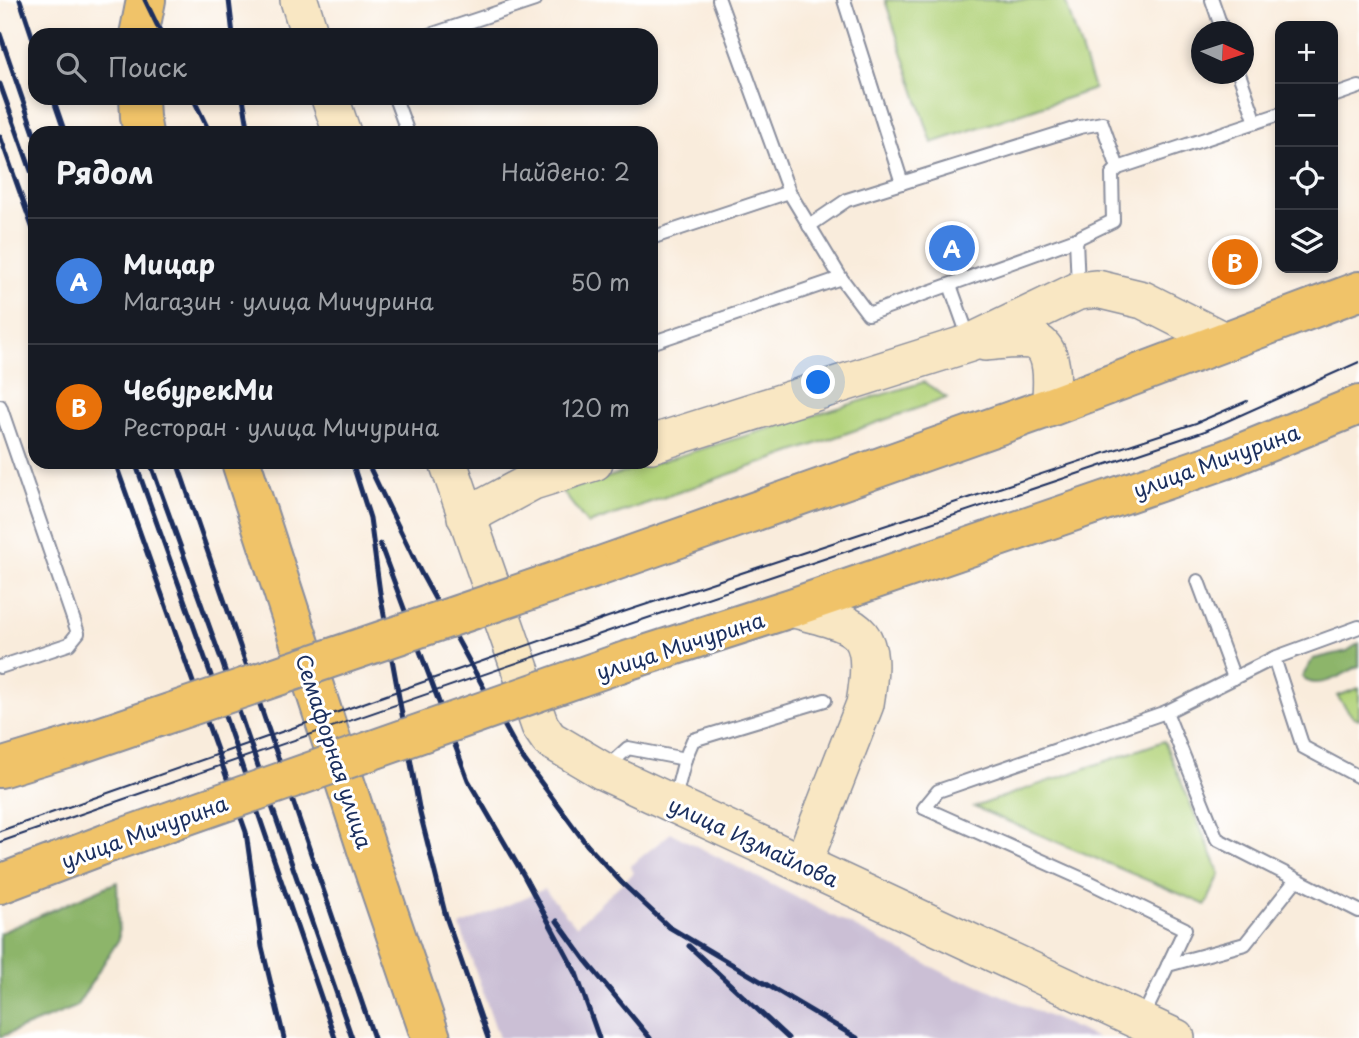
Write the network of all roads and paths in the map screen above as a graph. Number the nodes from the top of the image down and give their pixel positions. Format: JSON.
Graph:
{"nodes":[{"id":1,"x":146,"y":0,"type":"edge"},
{"id":2,"x":299,"y":0,"type":"edge"},
{"id":3,"x":535,"y":0,"type":"edge"},
{"id":4,"x":719,"y":0,"type":"edge"},
{"id":5,"x":844,"y":0,"type":"edge"},
{"id":6,"x":1212,"y":0,"type":"edge"},
{"id":7,"x":1219,"y":21,"type":"edge"},
{"id":8,"x":140,"y":28,"type":"edge"},
{"id":9,"x":308,"y":28,"type":"edge"},
{"id":10,"x":451,"y":28,"type":"edge"},
{"id":11,"x":1243,"y":84,"type":"edge"},
{"id":12,"x":1359,"y":87,"type":"edge"},
{"id":13,"x":1338,"y":94,"type":"edge"},
{"id":14,"x":139,"y":105,"type":"edge"},
{"id":15,"x":332,"y":105,"type":"edge"},
{"id":16,"x":398,"y":105,"type":"edge"},
{"id":17,"x":1275,"y":116,"type":"edge"},
{"id":18,"x":1256,"y":122,"type":"junction"},
{"id":19,"x":141,"y":126,"type":"edge"},
{"id":20,"x":340,"y":126,"type":"edge"},
{"id":21,"x":406,"y":126,"type":"edge"},
{"id":22,"x":1118,"y":168,"type":"junction"},
{"id":23,"x":902,"y":183,"type":"junction"},
{"id":24,"x":789,"y":192,"type":"junction"},
{"id":25,"x":809,"y":226,"type":"junction"},
{"id":26,"x":658,"y":236,"type":"edge"},
{"id":27,"x":1076,"y":239,"type":"junction"},
{"id":28,"x":841,"y":278,"type":"junction"},
{"id":29,"x":950,"y":285,"type":"junction"},
{"id":30,"x":1078,"y":291,"type":"junction"},
{"id":31,"x":1359,"y":291,"type":"edge"},
{"id":32,"x":658,"y":341,"type":"edge"},
{"id":33,"x":1224,"y":341,"type":"junction"},
{"id":34,"x":970,"y":343,"type":"junction"},
{"id":35,"x":1359,"y":405,"type":"edge"},
{"id":36,"x":0,"y":406,"type":"edge"},
{"id":37,"x":1050,"y":407,"type":"junction"},
{"id":38,"x":658,"y":442,"type":"edge"},
{"id":39,"x":244,"y":469,"type":"edge"},
{"id":40,"x":450,"y":469,"type":"edge"},
{"id":41,"x":565,"y":469,"type":"edge"},
{"id":42,"x":466,"y":517,"type":"junction"},
{"id":43,"x":1198,"y":581,"type":"dead end"},
{"id":44,"x":791,"y":608,"type":"junction"},
{"id":45,"x":1359,"y":627,"type":"edge"},
{"id":46,"x":1274,"y":658,"type":"junction"},
{"id":47,"x":0,"y":667,"type":"edge"},
{"id":48,"x":1234,"y":678,"type":"junction"},
{"id":49,"x":825,"y":700,"type":"dead end"},
{"id":50,"x":1166,"y":712,"type":"junction"},
{"id":51,"x":685,"y":759,"type":"junction"},
{"id":52,"x":0,"y":768,"type":"edge"},
{"id":53,"x":603,"y":771,"type":"junction"},
{"id":54,"x":1359,"y":777,"type":"edge"},
{"id":55,"x":674,"y":804,"type":"junction"},
{"id":56,"x":803,"y":863,"type":"junction"},
{"id":57,"x":1296,"y":880,"type":"junction"},
{"id":58,"x":0,"y":884,"type":"edge"},
{"id":59,"x":1359,"y":911,"type":"edge"},
{"id":60,"x":1168,"y":965,"type":"junction"},
{"id":61,"x":1141,"y":1022,"type":"junction"},
{"id":62,"x":431,"y":1038,"type":"edge"},
{"id":63,"x":1176,"y":1038,"type":"edge"}],
"edges":[{"from":1,"to":8,"type":"main road"},
{"from":2,"to":9,"type":"main road"},
{"from":3,"to":10,"type":"lane"},
{"from":4,"to":24,"type":"lane"},
{"from":5,"to":23,"type":"lane"},
{"from":6,"to":7,"type":"lane"},
{"from":11,"to":18,"type":"lane"},
{"from":12,"to":13,"type":"lane"},
{"from":14,"to":19,"type":"main road"},
{"from":15,"to":20,"type":"main road"},
{"from":16,"to":21,"type":"lane"},
{"from":17,"to":18,"type":"lane"},
{"from":18,"to":22,"type":"lane"},
{"from":22,"to":23,"type":"lane"},
{"from":22,"to":27,"type":"lane"},
{"from":23,"to":25,"type":"lane"},
{"from":24,"to":25,"type":"lane"},
{"from":24,"to":26,"type":"lane"},
{"from":25,"to":28,"type":"lane"},
{"from":27,"to":29,"type":"lane"},
{"from":27,"to":30,"type":"lane"},
{"from":28,"to":29,"type":"lane"},
{"from":28,"to":32,"type":"lane"},
{"from":29,"to":34,"type":"lane"},
{"from":30,"to":33,"type":"main road"},
{"from":30,"to":34,"type":"main road"},
{"from":31,"to":33,"type":"main road"},
{"from":33,"to":37,"type":"main road"},
{"from":34,"to":37,"type":"main road"},
{"from":34,"to":38,"type":"main road"},
{"from":35,"to":44,"type":"main road","name":"улица Мичурина"},
{"from":36,"to":47,"type":"lane"},
{"from":37,"to":52,"type":"main road","bridge":true},
{"from":39,"to":62,"type":"main road","name":"Семафорная улица"},
{"from":40,"to":42,"type":"main road","name":"улица Измайлова"},
{"from":41,"to":42,"type":"main road"},
{"from":42,"to":53,"type":"main road","name":"улица Измайлова"},
{"from":43,"to":48,"type":"lane"},
{"from":44,"to":56,"type":"main road"},
{"from":44,"to":58,"type":"main road","name":"улица Мичурина","bridge":true},
{"from":45,"to":46,"type":"lane"},
{"from":46,"to":48,"type":"lane"},
{"from":46,"to":54,"type":"lane"},
{"from":48,"to":50,"type":"lane"},
{"from":49,"to":51,"type":"lane"},
{"from":50,"to":57,"type":"lane"},
{"from":50,"to":60,"type":"lane"},
{"from":51,"to":53,"type":"lane"},
{"from":51,"to":55,"type":"lane"},
{"from":53,"to":55,"type":"main road","name":"улица Измайлова"},
{"from":55,"to":56,"type":"main road","name":"улица Измайлова"},
{"from":56,"to":61,"type":"main road","name":"улица Измайлова"},
{"from":57,"to":59,"type":"lane"},
{"from":57,"to":60,"type":"lane"},
{"from":60,"to":61,"type":"lane"},
{"from":61,"to":63,"type":"main road","name":"улица Измайлова"}]}
